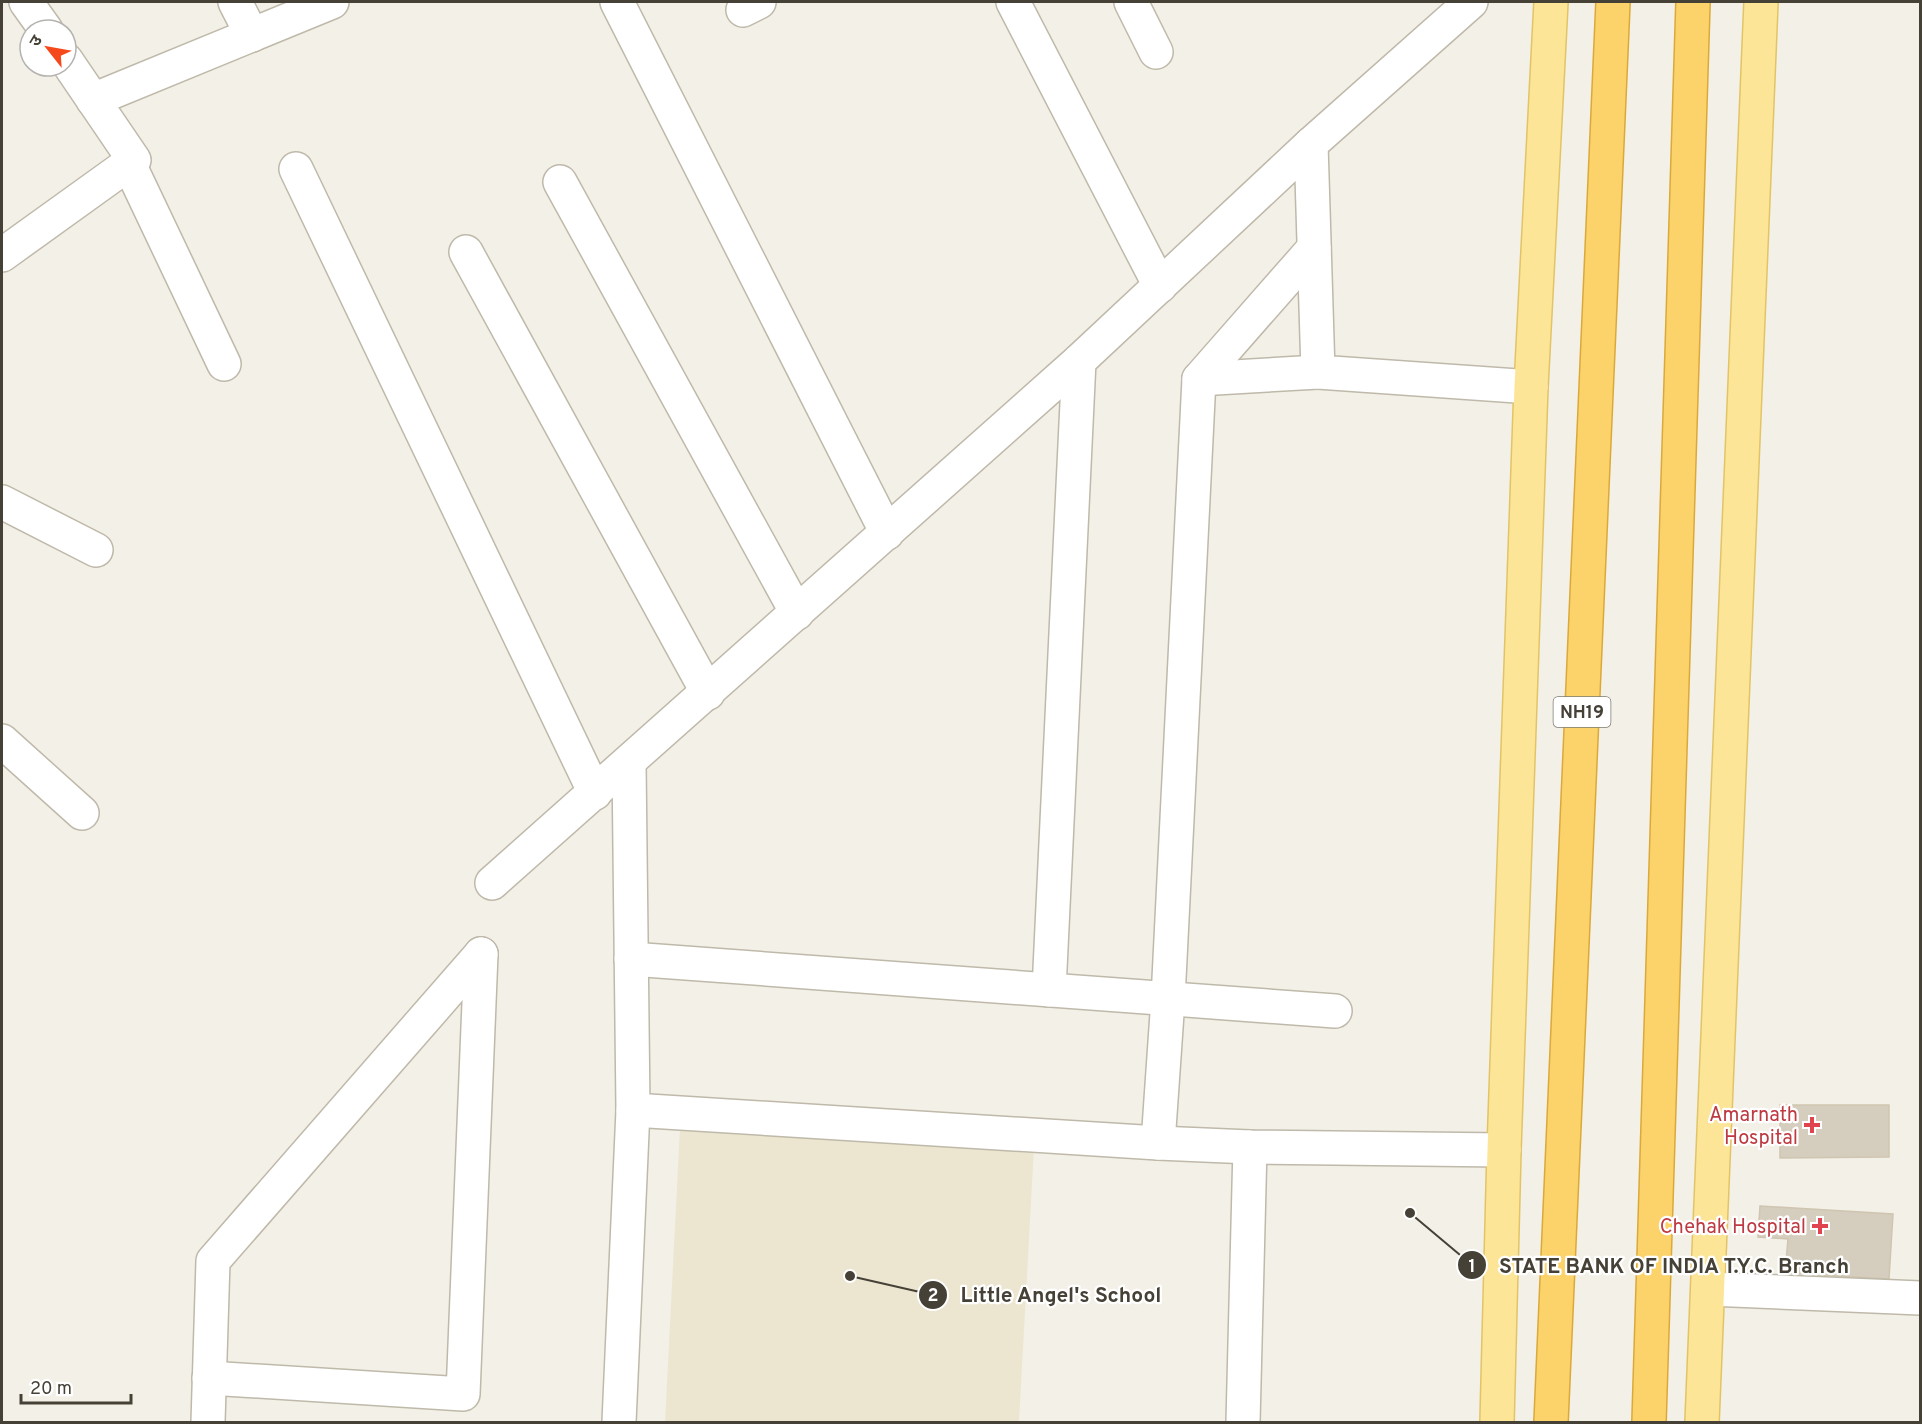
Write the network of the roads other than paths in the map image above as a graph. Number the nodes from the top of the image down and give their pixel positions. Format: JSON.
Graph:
{"nodes":[{"id":1,"x":26,"y":2,"type":"edge"},
{"id":2,"x":235,"y":2,"type":"edge"},
{"id":3,"x":332,"y":2,"type":"edge"},
{"id":4,"x":616,"y":2,"type":"edge"},
{"id":5,"x":1013,"y":2,"type":"edge"},
{"id":6,"x":1131,"y":2,"type":"edge"},
{"id":7,"x":1471,"y":2,"type":"edge"},
{"id":8,"x":1551,"y":2,"type":"edge"},
{"id":9,"x":1613,"y":2,"type":"edge"},
{"id":10,"x":1692,"y":2,"type":"edge"},
{"id":11,"x":1761,"y":2,"type":"edge"},
{"id":12,"x":37,"y":18,"type":"edge"},
{"id":13,"x":252,"y":35,"type":"junction"},
{"id":14,"x":1156,"y":52,"type":"dead end"},
{"id":15,"x":78,"y":78,"type":"edge"},
{"id":16,"x":93,"y":100,"type":"junction"},
{"id":17,"x":1311,"y":144,"type":"junction"},
{"id":18,"x":129,"y":164,"type":"junction"},
{"id":19,"x":296,"y":169,"type":"dead end"},
{"id":20,"x":560,"y":182,"type":"dead end"},
{"id":21,"x":1314,"y":248,"type":"junction"},
{"id":22,"x":466,"y":252,"type":"dead end"},
{"id":23,"x":2,"y":255,"type":"edge"},
{"id":24,"x":1160,"y":286,"type":"junction"},
{"id":25,"x":1079,"y":361,"type":"junction"},
{"id":26,"x":224,"y":364,"type":"dead end"},
{"id":27,"x":1318,"y":372,"type":"junction"},
{"id":28,"x":1199,"y":380,"type":"junction"},
{"id":29,"x":1531,"y":387,"type":"junction"},
{"id":30,"x":2,"y":502,"type":"edge"},
{"id":31,"x":887,"y":533,"type":"junction"},
{"id":32,"x":96,"y":550,"type":"dead end"},
{"id":33,"x":797,"y":613,"type":"junction"},
{"id":34,"x":708,"y":693,"type":"junction"},
{"id":35,"x":2,"y":741,"type":"edge"},
{"id":36,"x":629,"y":763,"type":"junction"},
{"id":37,"x":595,"y":793,"type":"junction"},
{"id":38,"x":82,"y":813,"type":"dead end"},
{"id":39,"x":492,"y":883,"type":"dead end"},
{"id":40,"x":631,"y":959,"type":"junction"},
{"id":41,"x":1048,"y":990,"type":"junction"},
{"id":42,"x":1168,"y":999,"type":"junction"},
{"id":43,"x":1335,"y":1011,"type":"dead end"},
{"id":44,"x":633,"y":1110,"type":"junction"},
{"id":45,"x":1158,"y":1143,"type":"junction"},
{"id":46,"x":1250,"y":1147,"type":"junction"},
{"id":47,"x":1504,"y":1149,"type":"junction"},
{"id":48,"x":1709,"y":1289,"type":"junction"},
{"id":49,"x":1920,"y":1298,"type":"edge"},
{"id":50,"x":210,"y":1378,"type":"junction"},
{"id":51,"x":208,"y":1422,"type":"edge"},
{"id":52,"x":619,"y":1422,"type":"edge"},
{"id":53,"x":1243,"y":1422,"type":"edge"},
{"id":54,"x":1497,"y":1422,"type":"edge"},
{"id":55,"x":1551,"y":1422,"type":"edge"},
{"id":56,"x":1649,"y":1422,"type":"edge"},
{"id":57,"x":1702,"y":1422,"type":"edge"}],
"edges":[{"from":1,"to":12,"type":"street"},
{"from":2,"to":13,"type":"street"},
{"from":3,"to":13,"type":"street"},
{"from":4,"to":31,"type":"street"},
{"from":5,"to":24,"type":"street"},
{"from":6,"to":14,"type":"street"},
{"from":7,"to":17,"type":"street"},
{"from":8,"to":29,"type":"main road"},
{"from":9,"to":55,"type":"highway","number":"NH19"},
{"from":10,"to":56,"type":"highway"},
{"from":11,"to":48,"type":"main road"},
{"from":13,"to":16,"type":"street"},
{"from":15,"to":16,"type":"street"},
{"from":16,"to":18,"type":"street"},
{"from":17,"to":21,"type":"street"},
{"from":17,"to":24,"type":"street"},
{"from":18,"to":23,"type":"street"},
{"from":18,"to":26,"type":"street"},
{"from":19,"to":37,"type":"street"},
{"from":20,"to":33,"type":"street"},
{"from":21,"to":27,"type":"street"},
{"from":21,"to":28,"type":"street"},
{"from":22,"to":34,"type":"street"},
{"from":24,"to":25,"type":"street"},
{"from":25,"to":31,"type":"street"},
{"from":25,"to":41,"type":"street"},
{"from":27,"to":28,"type":"street"},
{"from":27,"to":29,"type":"street"},
{"from":28,"to":42,"type":"street"},
{"from":29,"to":47,"type":"main road"},
{"from":30,"to":32,"type":"street"},
{"from":31,"to":33,"type":"street"},
{"from":33,"to":34,"type":"street"},
{"from":34,"to":36,"type":"street"},
{"from":35,"to":38,"type":"street"},
{"from":36,"to":37,"type":"street"},
{"from":36,"to":40,"type":"street"},
{"from":37,"to":39,"type":"street"},
{"from":40,"to":41,"type":"street"},
{"from":40,"to":44,"type":"street"},
{"from":41,"to":42,"type":"street"},
{"from":42,"to":43,"type":"street"},
{"from":42,"to":45,"type":"street"},
{"from":44,"to":45,"type":"street"},
{"from":44,"to":52,"type":"street"},
{"from":45,"to":46,"type":"street"},
{"from":46,"to":47,"type":"street"},
{"from":46,"to":53,"type":"street"},
{"from":47,"to":54,"type":"main road"},
{"from":48,"to":49,"type":"street"},
{"from":48,"to":57,"type":"main road"},
{"from":50,"to":50,"type":"street"},
{"from":50,"to":51,"type":"street"}]}
